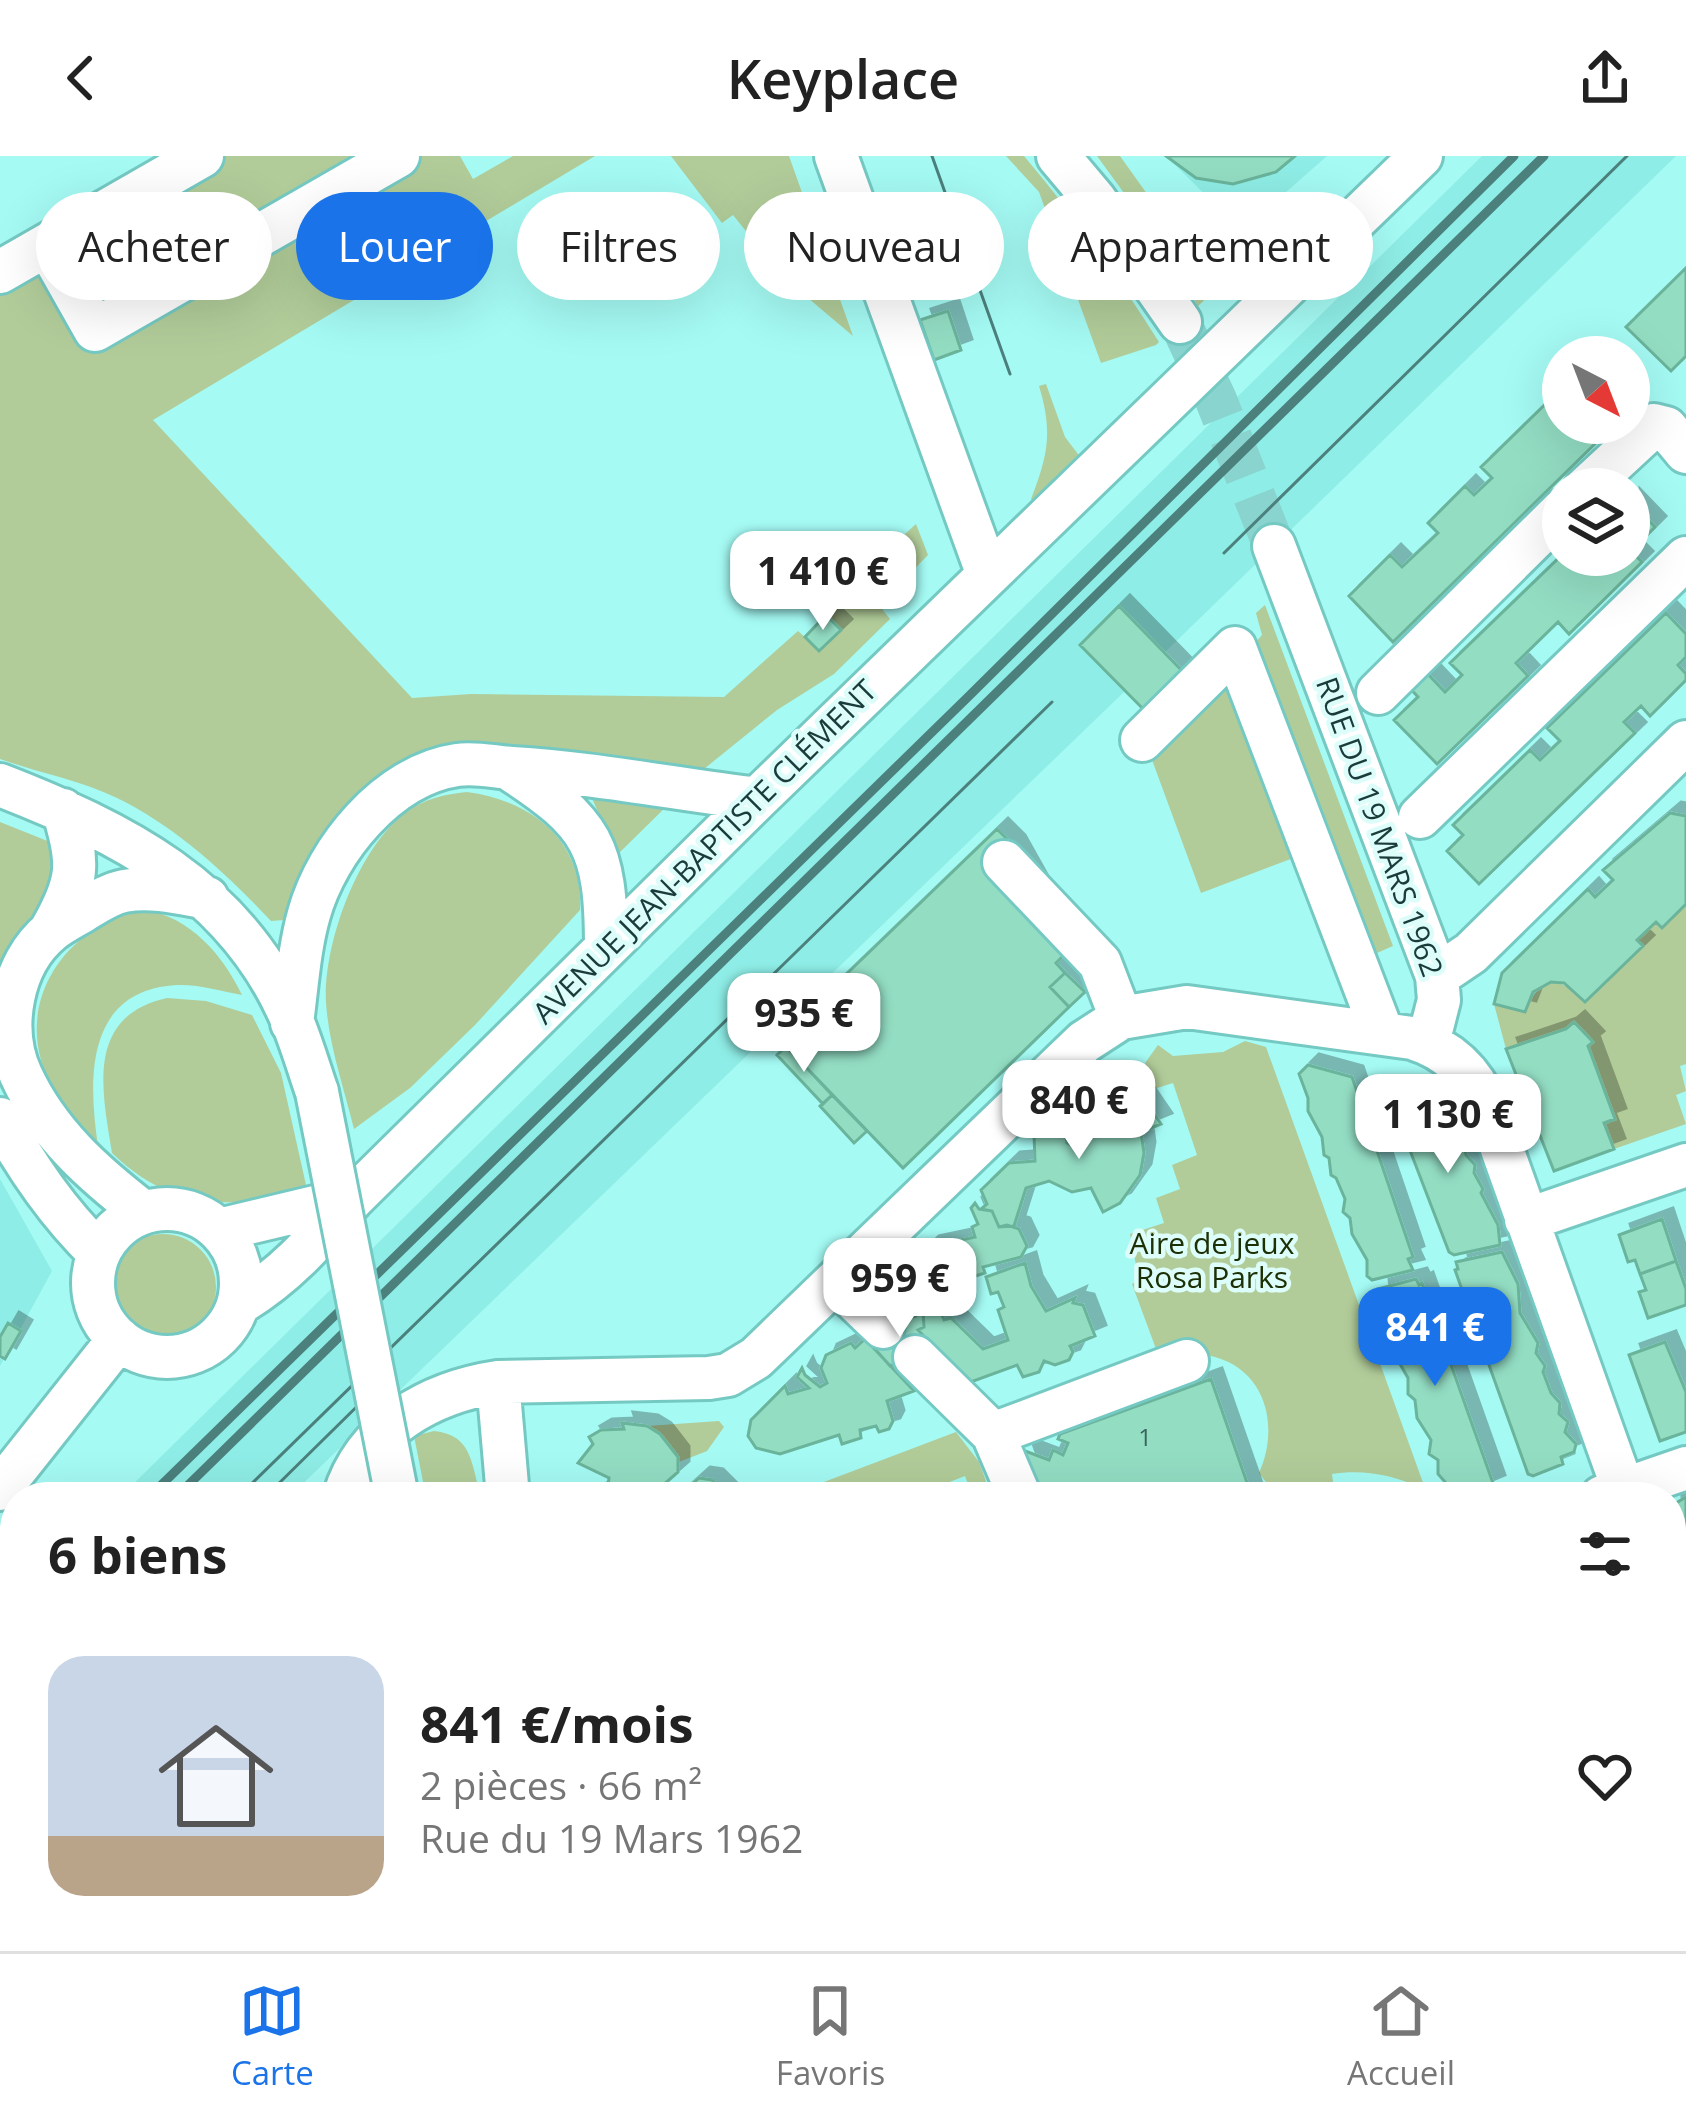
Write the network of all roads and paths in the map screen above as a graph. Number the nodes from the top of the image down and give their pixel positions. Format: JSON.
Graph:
{"nodes":[{"id":1,"x":202,"y":156,"type":"edge"},
{"id":2,"x":398,"y":156,"type":"edge"},
{"id":3,"x":836,"y":156,"type":"edge"},
{"id":4,"x":1058,"y":156,"type":"edge"},
{"id":5,"x":1421,"y":156,"type":"edge"},
{"id":6,"x":139,"y":192,"type":"edge"},
{"id":7,"x":272,"y":228,"type":"edge"},
{"id":8,"x":36,"y":251,"type":"edge"},
{"id":9,"x":0,"y":272,"type":"edge"},
{"id":10,"x":78,"y":300,"type":"edge"},
{"id":11,"x":147,"y":300,"type":"edge"},
{"id":12,"x":1180,"y":322,"type":"tunnel mouth"},
{"id":13,"x":1670,"y":439,"type":"edge"},
{"id":14,"x":1621,"y":468,"type":"edge"},
{"id":15,"x":1542,"y":531,"type":"edge"},
{"id":16,"x":1274,"y":545,"type":"tunnel mouth"},
{"id":17,"x":1686,"y":558,"type":"edge"},
{"id":18,"x":988,"y":575,"type":"junction"},
{"id":19,"x":1378,"y":692,"type":"dead end"},
{"id":20,"x":1142,"y":740,"type":"dead end"},
{"id":21,"x":1686,"y":742,"type":"edge"},
{"id":22,"x":508,"y":767,"type":"junction"},
{"id":23,"x":0,"y":785,"type":"edge"},
{"id":24,"x":758,"y":799,"type":"junction"},
{"id":25,"x":63,"y":810,"type":"junction"},
{"id":26,"x":1420,"y":818,"type":"dead end"},
{"id":27,"x":1004,"y":862,"type":"dead end"},
{"id":28,"x":207,"y":898,"type":"junction"},
{"id":29,"x":51,"y":931,"type":"junction"},
{"id":30,"x":606,"y":948,"type":"junction"},
{"id":31,"x":1437,"y":976,"type":"junction"},
{"id":32,"x":1121,"y":1018,"type":"junction"},
{"id":33,"x":292,"y":1022,"type":"junction"},
{"id":34,"x":1382,"y":1032,"type":"junction"},
{"id":35,"x":1428,"y":1043,"type":"junction"},
{"id":36,"x":0,"y":1119,"type":"edge"},
{"id":37,"x":1686,"y":1165,"type":"edge"},
{"id":38,"x":353,"y":1198,"type":"junction"},
{"id":39,"x":143,"y":1212,"type":"junction"},
{"id":40,"x":1526,"y":1220,"type":"junction"},
{"id":41,"x":220,"y":1230,"type":"junction"},
{"id":42,"x":98,"y":1253,"type":"junction"},
{"id":43,"x":836,"y":1282,"type":"junction"},
{"id":44,"x":238,"y":1304,"type":"junction"},
{"id":45,"x":883,"y":1327,"type":"dead end"},
{"id":46,"x":118,"y":1340,"type":"junction"},
{"id":47,"x":915,"y":1357,"type":"dead end"},
{"id":48,"x":1186,"y":1361,"type":"dead end"},
{"id":49,"x":498,"y":1382,"type":"junction"},
{"id":50,"x":993,"y":1434,"type":"junction"},
{"id":51,"x":1686,"y":1468,"type":"edge"},
{"id":52,"x":6,"y":1482,"type":"edge"},
{"id":53,"x":350,"y":1482,"type":"edge"},
{"id":54,"x":394,"y":1482,"type":"edge"},
{"id":55,"x":507,"y":1482,"type":"edge"},
{"id":56,"x":1015,"y":1482,"type":"edge"},
{"id":57,"x":1613,"y":1482,"type":"edge"},
{"id":58,"x":1650,"y":1482,"type":"edge"}],
"edges":[{"from":1,"to":6,"type":"street"},
{"from":2,"to":7,"type":"street"},
{"from":3,"to":18,"type":"street"},
{"from":4,"to":12,"type":"street"},
{"from":5,"to":18,"type":"street","name":"AVENUE JEAN-BAPTISTE CLÉMENT"},
{"from":8,"to":9,"type":"street"},
{"from":10,"to":11,"type":"street"},
{"from":13,"to":14,"type":"street"},
{"from":15,"to":19,"type":"street"},
{"from":16,"to":31,"type":"street","name":"RUE DU 19 MARS 1962"},
{"from":17,"to":26,"type":"street"},
{"from":18,"to":24,"type":"street","name":"AVENUE JEAN-BAPTISTE CLÉMENT"},
{"from":20,"to":34,"type":"street"},
{"from":21,"to":31,"type":"street"},
{"from":22,"to":24,"type":"street"},
{"from":22,"to":30,"type":"street"},
{"from":22,"to":33,"type":"street"},
{"from":23,"to":25,"type":"street"},
{"from":24,"to":30,"type":"street","name":"AVENUE JEAN-BAPTISTE CLÉMENT"},
{"from":25,"to":28,"type":"street"},
{"from":25,"to":29,"type":"street"},
{"from":27,"to":32,"type":"street"},
{"from":28,"to":29,"type":"street"},
{"from":28,"to":33,"type":"street"},
{"from":29,"to":39,"type":"street"},
{"from":30,"to":38,"type":"street","name":"AVENUE JEAN-BAPTISTE CLÉMENT"},
{"from":31,"to":35,"type":"street","name":"RUE DU 19 MARS 1962"},
{"from":32,"to":34,"type":"street"},
{"from":32,"to":43,"type":"street"},
{"from":33,"to":54,"type":"street","bridge":true},
{"from":34,"to":35,"type":"street"},
{"from":35,"to":40,"type":"street"},
{"from":36,"to":42,"type":"street"},
{"from":37,"to":40,"type":"street"},
{"from":38,"to":41,"type":"street"},
{"from":38,"to":44,"type":"street","name":"AVENUE JEAN-BAPTISTE CLÉMENT"},
{"from":39,"to":41,"type":"street"},
{"from":39,"to":42,"type":"street"},
{"from":40,"to":57,"type":"street"},
{"from":41,"to":44,"type":"street"},
{"from":42,"to":46,"type":"street"},
{"from":43,"to":45,"type":"street"},
{"from":43,"to":49,"type":"street"},
{"from":44,"to":46,"type":"street"},
{"from":46,"to":52,"type":"street"},
{"from":47,"to":50,"type":"street"},
{"from":48,"to":50,"type":"street"},
{"from":49,"to":53,"type":"street"},
{"from":49,"to":55,"type":"street"},
{"from":50,"to":56,"type":"street"},
{"from":51,"to":58,"type":"street"}]}
